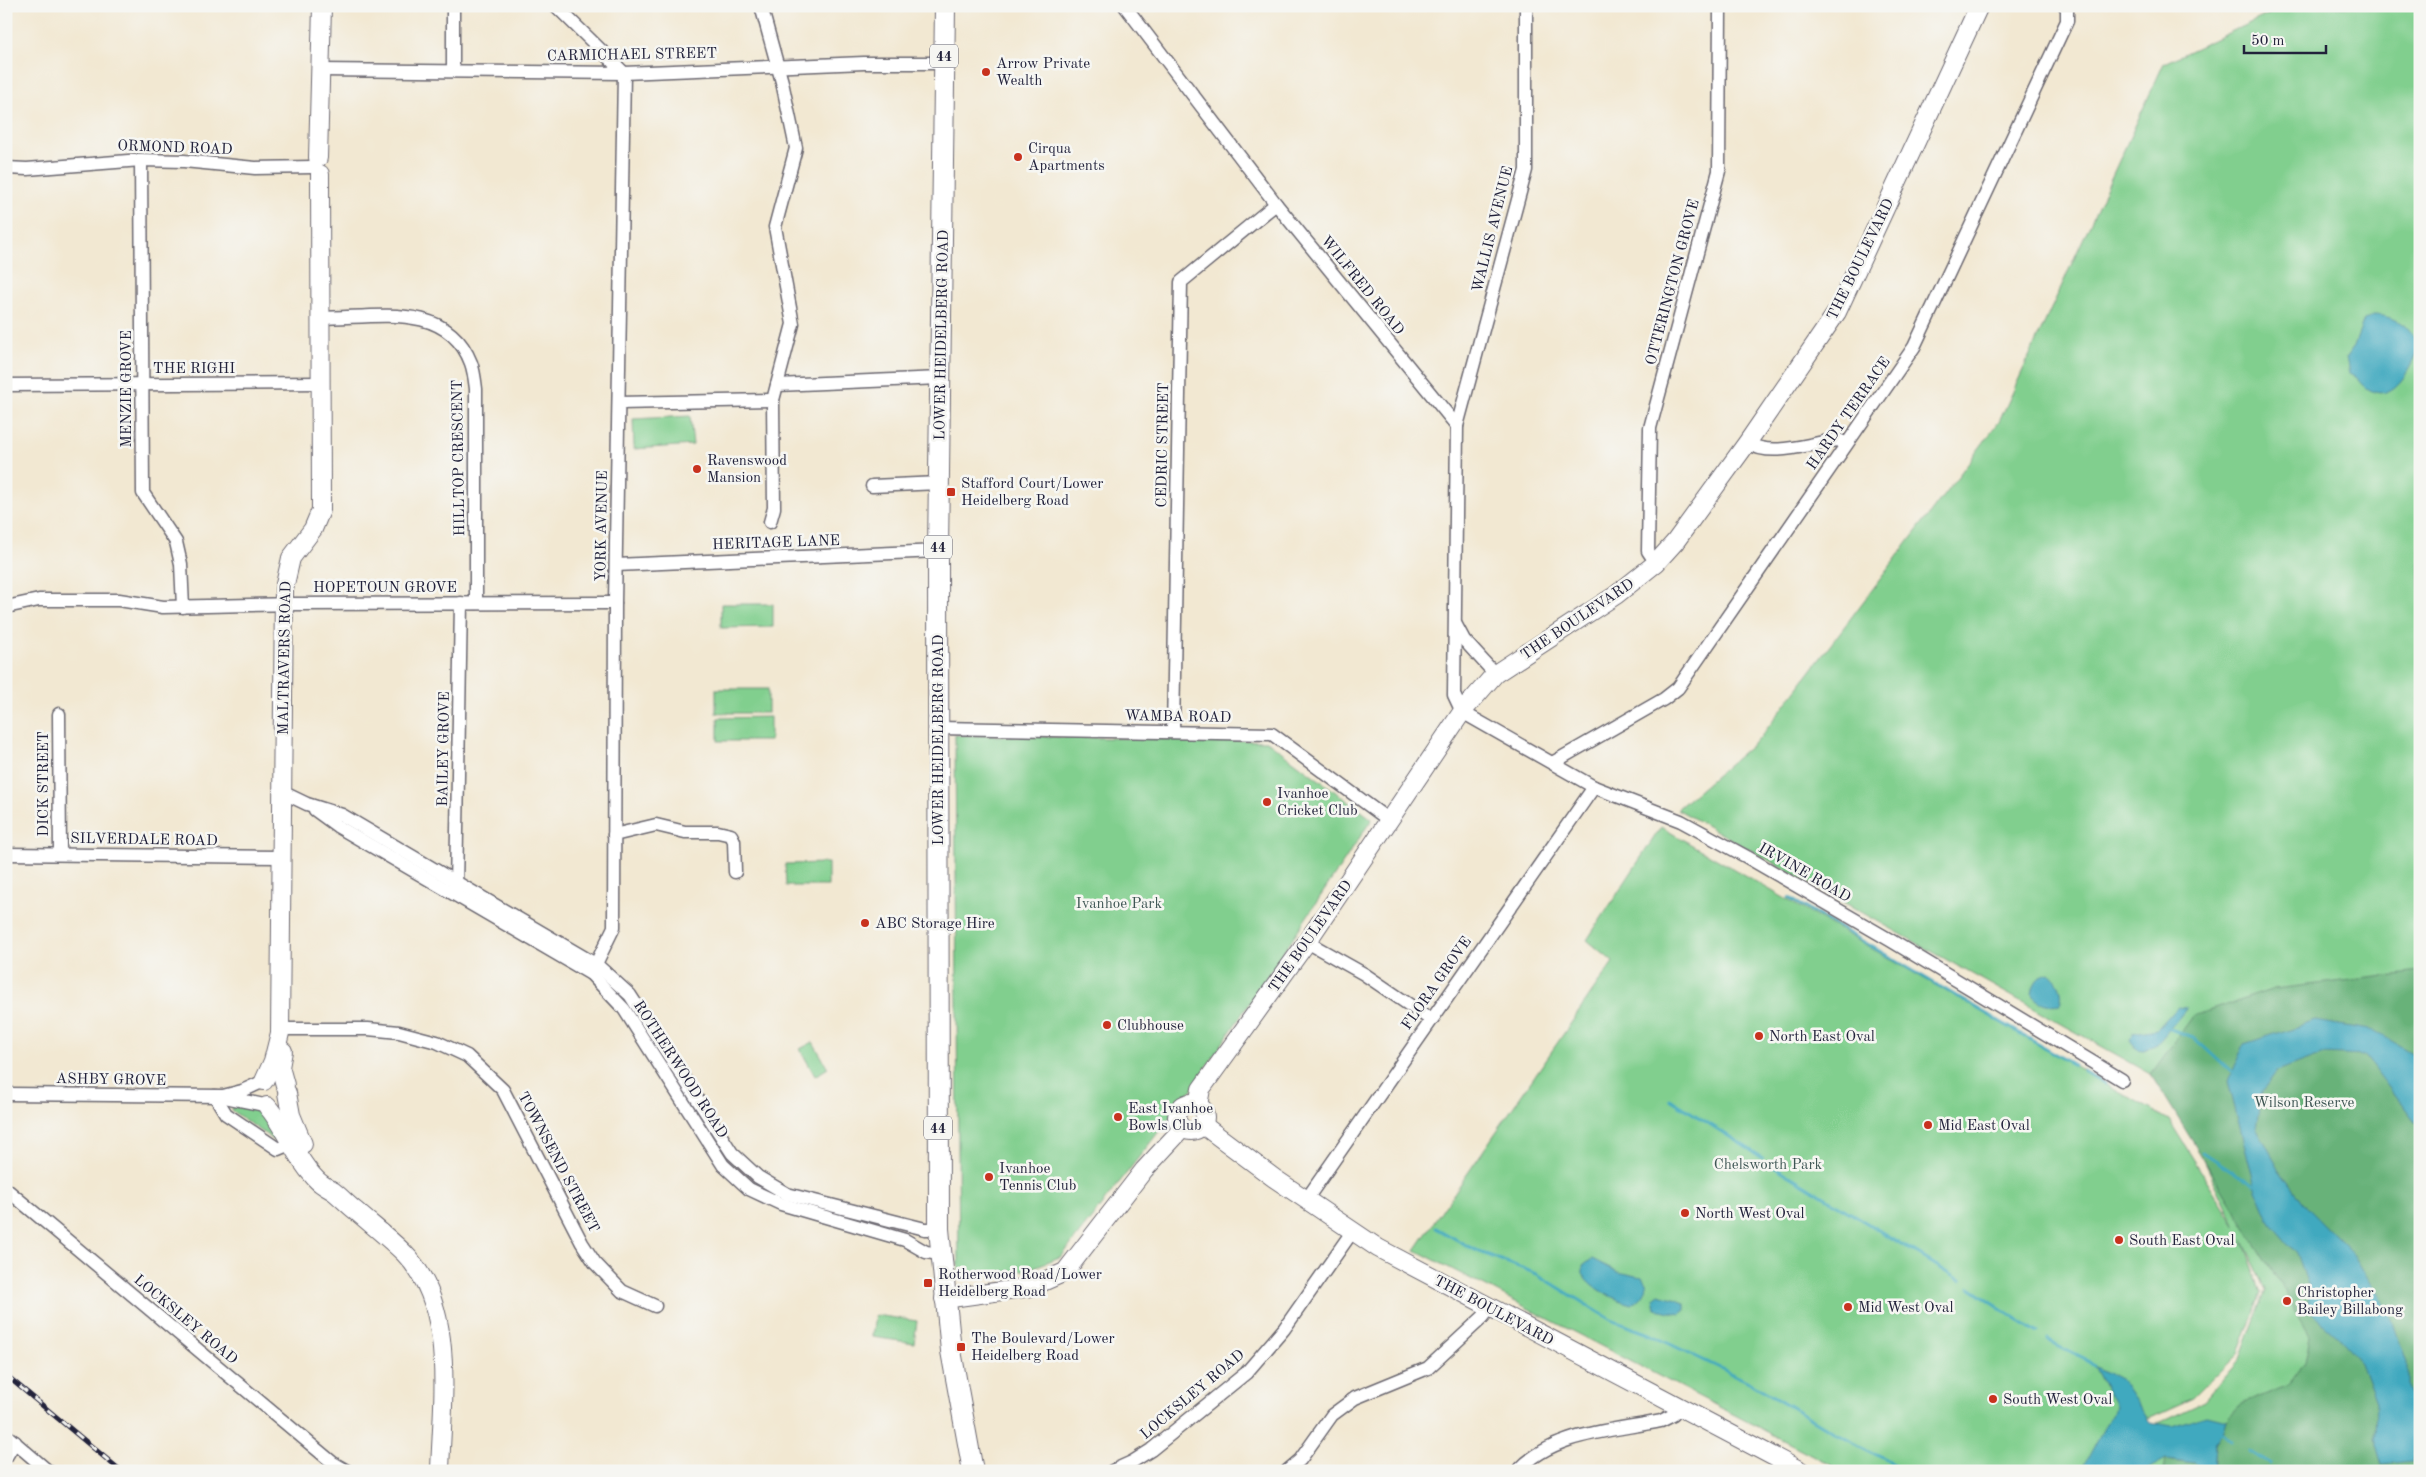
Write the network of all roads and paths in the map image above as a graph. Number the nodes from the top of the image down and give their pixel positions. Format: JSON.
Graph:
{"nodes":[{"id":1,"x":322,"y":6,"type":"edge"},
{"id":2,"x":454,"y":6,"type":"edge"},
{"id":3,"x":556,"y":6,"type":"edge"},
{"id":4,"x":761,"y":6,"type":"edge"},
{"id":5,"x":945,"y":6,"type":"edge"},
{"id":6,"x":1125,"y":6,"type":"edge"},
{"id":7,"x":1526,"y":6,"type":"edge"},
{"id":8,"x":1720,"y":6,"type":"edge"},
{"id":9,"x":1979,"y":6,"type":"edge"},
{"id":10,"x":2065,"y":6,"type":"edge"},
{"id":11,"x":944,"y":63,"type":"junction"},
{"id":12,"x":778,"y":67,"type":"junction"},
{"id":13,"x":320,"y":70,"type":"junction"},
{"id":14,"x":453,"y":70,"type":"junction"},
{"id":15,"x":624,"y":73,"type":"junction"},
{"id":16,"x":141,"y":160,"type":"junction"},
{"id":17,"x":317,"y":166,"type":"junction"},
{"id":18,"x":6,"y":168,"type":"edge"},
{"id":19,"x":1276,"y":204,"type":"junction"},
{"id":20,"x":322,"y":318,"type":"junction"},
{"id":21,"x":940,"y":378,"type":"junction"},
{"id":22,"x":322,"y":383,"type":"junction"},
{"id":23,"x":6,"y":385,"type":"edge"},
{"id":24,"x":142,"y":385,"type":"junction"},
{"id":25,"x":777,"y":385,"type":"junction"},
{"id":26,"x":773,"y":400,"type":"junction"},
{"id":27,"x":619,"y":403,"type":"junction"},
{"id":28,"x":1457,"y":426,"type":"junction"},
{"id":29,"x":1747,"y":443,"type":"junction"},
{"id":30,"x":1845,"y":443,"type":"junction"},
{"id":31,"x":939,"y":483,"type":"junction"},
{"id":32,"x":872,"y":486,"type":"dead end"},
{"id":33,"x":770,"y":522,"type":"dead end"},
{"id":34,"x":938,"y":551,"type":"junction"},
{"id":35,"x":1656,"y":563,"type":"junction"},
{"id":36,"x":616,"y":565,"type":"junction"},
{"id":37,"x":461,"y":603,"type":"junction"},
{"id":38,"x":476,"y":603,"type":"junction"},
{"id":39,"x":283,"y":604,"type":"junction"},
{"id":40,"x":615,"y":604,"type":"junction"},
{"id":41,"x":6,"y":607,"type":"edge"},
{"id":42,"x":183,"y":607,"type":"junction"},
{"id":43,"x":1456,"y":625,"type":"junction"},
{"id":44,"x":1495,"y":674,"type":"junction"},
{"id":45,"x":1462,"y":712,"type":"junction"},
{"id":46,"x":59,"y":714,"type":"dead end"},
{"id":47,"x":938,"y":728,"type":"junction"},
{"id":48,"x":1173,"y":732,"type":"junction"},
{"id":49,"x":1554,"y":762,"type":"junction"},
{"id":50,"x":1594,"y":787,"type":"junction"},
{"id":51,"x":282,"y":792,"type":"junction"},
{"id":52,"x":1390,"y":821,"type":"junction"},
{"id":53,"x":614,"y":835,"type":"junction"},
{"id":54,"x":6,"y":854,"type":"edge"},
{"id":55,"x":60,"y":854,"type":"junction"},
{"id":56,"x":281,"y":857,"type":"junction"},
{"id":57,"x":735,"y":872,"type":"dead end"},
{"id":58,"x":456,"y":888,"type":"junction"},
{"id":59,"x":1307,"y":942,"type":"junction"},
{"id":60,"x":594,"y":969,"type":"junction"},
{"id":61,"x":1430,"y":1019,"type":"junction"},
{"id":62,"x":280,"y":1031,"type":"junction"},
{"id":63,"x":2122,"y":1080,"type":"dead end"},
{"id":64,"x":264,"y":1081,"type":"junction"},
{"id":65,"x":286,"y":1089,"type":"junction"},
{"id":66,"x":6,"y":1094,"type":"edge"},
{"id":67,"x":219,"y":1096,"type":"junction"},
{"id":68,"x":266,"y":1105,"type":"junction"},
{"id":69,"x":1198,"y":1105,"type":"junction"},
{"id":70,"x":1203,"y":1125,"type":"junction"},
{"id":71,"x":1182,"y":1129,"type":"junction"},
{"id":72,"x":290,"y":1144,"type":"junction"},
{"id":73,"x":6,"y":1190,"type":"edge"},
{"id":74,"x":332,"y":1191,"type":"junction"},
{"id":75,"x":1306,"y":1200,"type":"junction"},
{"id":76,"x":939,"y":1229,"type":"junction"},
{"id":77,"x":1352,"y":1232,"type":"junction"},
{"id":78,"x":940,"y":1254,"type":"junction"},
{"id":79,"x":944,"y":1299,"type":"junction"},
{"id":80,"x":655,"y":1306,"type":"dead end"},
{"id":81,"x":1490,"y":1308,"type":"junction"},
{"id":82,"x":1679,"y":1407,"type":"junction"},
{"id":83,"x":11,"y":1439,"type":"edge"},
{"id":84,"x":6,"y":1457,"type":"edge"},
{"id":85,"x":48,"y":1471,"type":"edge"},
{"id":86,"x":347,"y":1471,"type":"edge"},
{"id":87,"x":440,"y":1471,"type":"edge"},
{"id":88,"x":973,"y":1471,"type":"edge"},
{"id":89,"x":1112,"y":1471,"type":"edge"},
{"id":90,"x":1287,"y":1471,"type":"edge"},
{"id":91,"x":1518,"y":1471,"type":"edge"},
{"id":92,"x":1801,"y":1471,"type":"edge"}],
"edges":[{"from":1,"to":13,"type":"street","name":"MALTRAVERS ROAD"},
{"from":2,"to":14,"type":"street"},
{"from":3,"to":15,"type":"street"},
{"from":4,"to":12,"type":"street"},
{"from":5,"to":11,"type":"main road","name":"LOWER HEIDELBERG ROAD","number":"44"},
{"from":6,"to":19,"type":"street","name":"WILFRED ROAD"},
{"from":7,"to":28,"type":"street","name":"WALLIS AVENUE"},
{"from":8,"to":35,"type":"street","name":"OTTERINGTON GROVE"},
{"from":9,"to":29,"type":"street","name":"THE BOULEVARD"},
{"from":10,"to":30,"type":"street","name":"HARDY TERRACE"},
{"from":11,"to":12,"type":"street","name":"CARMICHAEL STREET"},
{"from":11,"to":21,"type":"main road","name":"LOWER HEIDELBERG ROAD","number":"44"},
{"from":12,"to":15,"type":"street","name":"CARMICHAEL STREET"},
{"from":12,"to":25,"type":"street"},
{"from":13,"to":14,"type":"street","name":"CARMICHAEL STREET"},
{"from":13,"to":17,"type":"street","name":"MALTRAVERS ROAD"},
{"from":14,"to":15,"type":"street","name":"CARMICHAEL STREET"},
{"from":15,"to":27,"type":"street","name":"YORK AVENUE"},
{"from":16,"to":17,"type":"street","name":"ORMOND ROAD"},
{"from":16,"to":18,"type":"street","name":"ORMOND ROAD"},
{"from":16,"to":24,"type":"street","name":"MENZIE GROVE"},
{"from":17,"to":20,"type":"street","name":"MALTRAVERS ROAD"},
{"from":19,"to":28,"type":"street","name":"WILFRED ROAD"},
{"from":19,"to":48,"type":"street","name":"CEDRIC STREET"},
{"from":20,"to":22,"type":"street","name":"MALTRAVERS ROAD"},
{"from":20,"to":38,"type":"street","name":"HILLTOP CRESCENT"},
{"from":21,"to":25,"type":"street"},
{"from":21,"to":31,"type":"main road","name":"LOWER HEIDELBERG ROAD","number":"44"},
{"from":22,"to":24,"type":"street","name":"THE RIGHI"},
{"from":22,"to":39,"type":"street","name":"MALTRAVERS ROAD"},
{"from":23,"to":24,"type":"street","name":"THE RIGHI"},
{"from":24,"to":42,"type":"street","name":"MENZIE GROVE"},
{"from":25,"to":26,"type":"street"},
{"from":26,"to":27,"type":"street"},
{"from":26,"to":33,"type":"street"},
{"from":27,"to":36,"type":"street","name":"YORK AVENUE"},
{"from":28,"to":43,"type":"street"},
{"from":29,"to":30,"type":"street"},
{"from":29,"to":35,"type":"street","name":"THE BOULEVARD"},
{"from":30,"to":49,"type":"street","name":"HARDY TERRACE"},
{"from":31,"to":32,"type":"street"},
{"from":31,"to":34,"type":"main road","name":"LOWER HEIDELBERG ROAD","number":"44"},
{"from":34,"to":36,"type":"street","name":"HERITAGE LANE"},
{"from":34,"to":47,"type":"main road","name":"LOWER HEIDELBERG ROAD","number":"44"},
{"from":35,"to":44,"type":"street","name":"THE BOULEVARD"},
{"from":36,"to":40,"type":"street","name":"YORK AVENUE"},
{"from":37,"to":38,"type":"street","name":"HOPETOUN GROVE"},
{"from":37,"to":39,"type":"street","name":"HOPETOUN GROVE"},
{"from":37,"to":58,"type":"street","name":"BAILEY GROVE"},
{"from":38,"to":40,"type":"street","name":"HOPETOUN GROVE"},
{"from":39,"to":42,"type":"street","name":"HOPETOUN GROVE"},
{"from":39,"to":51,"type":"street","name":"MALTRAVERS ROAD"},
{"from":40,"to":53,"type":"street","name":"YORK AVENUE"},
{"from":41,"to":42,"type":"street","name":"HOPETOUN GROVE"},
{"from":43,"to":44,"type":"street"},
{"from":43,"to":45,"type":"street"},
{"from":44,"to":45,"type":"street","name":"THE BOULEVARD"},
{"from":45,"to":49,"type":"street","name":"IRVINE ROAD"},
{"from":45,"to":52,"type":"street","name":"THE BOULEVARD"},
{"from":46,"to":55,"type":"street","name":"DICK STREET"},
{"from":47,"to":48,"type":"street","name":"WAMBA ROAD"},
{"from":47,"to":76,"type":"main road","name":"LOWER HEIDELBERG ROAD","number":"44"},
{"from":48,"to":52,"type":"street","name":"WAMBA ROAD"},
{"from":49,"to":50,"type":"street","name":"IRVINE ROAD"},
{"from":50,"to":61,"type":"street","name":"FLORA GROVE"},
{"from":50,"to":63,"type":"street","name":"IRVINE ROAD"},
{"from":51,"to":56,"type":"street","name":"MALTRAVERS ROAD"},
{"from":51,"to":58,"type":"street","name":"ROTHERWOOD ROAD"},
{"from":52,"to":59,"type":"street","name":"THE BOULEVARD"},
{"from":53,"to":57,"type":"street"},
{"from":53,"to":60,"type":"street","name":"YORK AVENUE"},
{"from":54,"to":55,"type":"street","name":"SILVERDALE ROAD"},
{"from":55,"to":56,"type":"street","name":"SILVERDALE ROAD"},
{"from":56,"to":62,"type":"street","name":"MALTRAVERS ROAD"},
{"from":58,"to":60,"type":"street","name":"ROTHERWOOD ROAD"},
{"from":59,"to":61,"type":"street"},
{"from":59,"to":69,"type":"street","name":"THE BOULEVARD"},
{"from":60,"to":76,"type":"street","name":"ROTHERWOOD ROAD"},
{"from":60,"to":78,"type":"street","name":"ROTHERWOOD ROAD"},
{"from":61,"to":75,"type":"street","name":"FLORA GROVE"},
{"from":62,"to":64,"type":"street","name":"MALTRAVERS ROAD"},
{"from":62,"to":65,"type":"street","name":"MALTRAVERS ROAD"},
{"from":62,"to":80,"type":"street","name":"TOWNSEND STREET"},
{"from":64,"to":65,"type":"street"},
{"from":64,"to":67,"type":"street","name":"ASHBY GROVE"},
{"from":64,"to":68,"type":"street"},
{"from":65,"to":68,"type":"street"},
{"from":65,"to":74,"type":"street","name":"MALTRAVERS ROAD"},
{"from":66,"to":67,"type":"street","name":"ASHBY GROVE"},
{"from":67,"to":68,"type":"street","name":"ASHBY GROVE"},
{"from":67,"to":72,"type":"street"},
{"from":68,"to":72,"type":"street","name":"MALTRAVERS ROAD"},
{"from":69,"to":70,"type":"street"},
{"from":69,"to":71,"type":"street"},
{"from":70,"to":71,"type":"street"},
{"from":70,"to":75,"type":"street","name":"THE BOULEVARD"},
{"from":71,"to":79,"type":"street"},
{"from":72,"to":74,"type":"street","name":"MALTRAVERS ROAD"},
{"from":73,"to":86,"type":"street","name":"LOCKSLEY ROAD"},
{"from":74,"to":87,"type":"street","name":"MALTRAVERS ROAD"},
{"from":75,"to":77,"type":"street","name":"THE BOULEVARD"},
{"from":76,"to":78,"type":"main road","name":"LOWER HEIDELBERG ROAD","number":"44"},
{"from":77,"to":81,"type":"street","name":"THE BOULEVARD"},
{"from":77,"to":89,"type":"street","name":"LOCKSLEY ROAD"},
{"from":78,"to":79,"type":"main road","name":"LOWER HEIDELBERG ROAD","number":"44"},
{"from":79,"to":88,"type":"main road","name":"LOWER HEIDELBERG ROAD","number":"44"},
{"from":81,"to":82,"type":"street","name":"THE BOULEVARD"},
{"from":81,"to":90,"type":"street"},
{"from":82,"to":91,"type":"street"},
{"from":82,"to":92,"type":"street","name":"THE BOULEVARD"},
{"from":83,"to":84,"type":"street"},
{"from":83,"to":85,"type":"street"}]}
